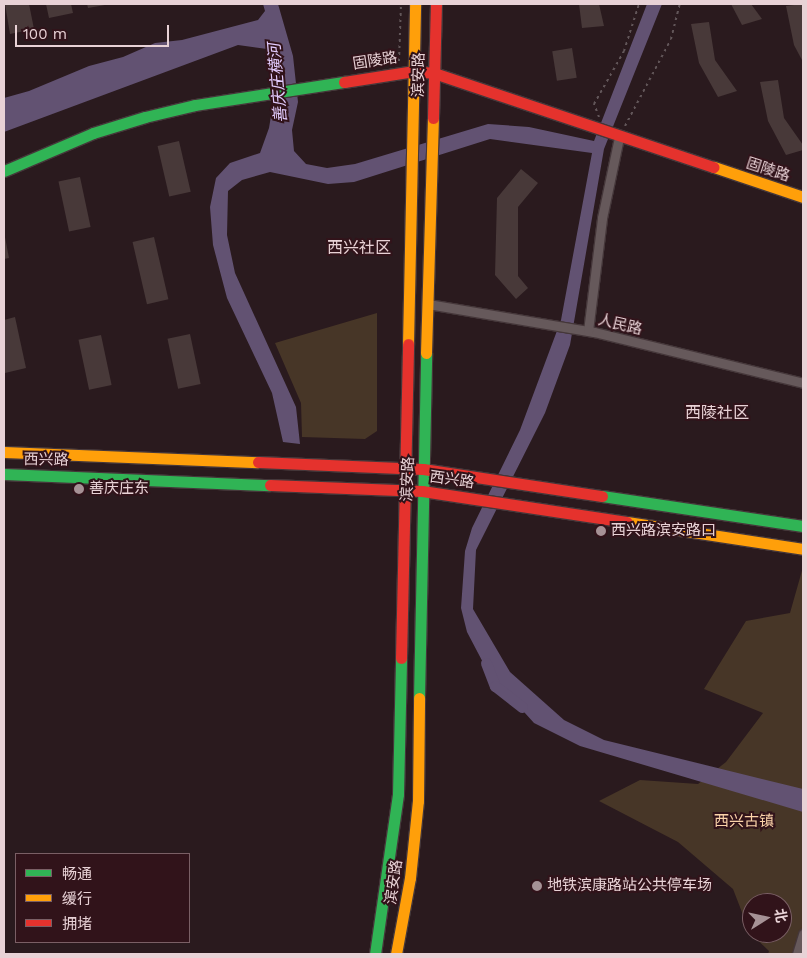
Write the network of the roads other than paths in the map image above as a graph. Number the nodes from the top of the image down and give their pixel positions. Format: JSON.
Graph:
{"nodes":[{"id":1,"x":415,"y":4,"type":"edge"},
{"id":2,"x":436,"y":4,"type":"edge"},
{"id":3,"x":414,"y":71,"type":"junction"},
{"id":4,"x":434,"y":73,"type":"junction"},
{"id":5,"x":619,"y":137,"type":"junction"},
{"id":6,"x":4,"y":171,"type":"edge"},
{"id":7,"x":803,"y":198,"type":"edge"},
{"id":8,"x":428,"y":304,"type":"junction"},
{"id":9,"x":588,"y":331,"type":"junction"},
{"id":10,"x":803,"y":384,"type":"edge"},
{"id":11,"x":4,"y":452,"type":"edge"},
{"id":12,"x":404,"y":468,"type":"junction"},
{"id":13,"x":423,"y":469,"type":"junction"},
{"id":14,"x":4,"y":474,"type":"edge"},
{"id":15,"x":403,"y":490,"type":"junction"},
{"id":16,"x":422,"y":491,"type":"junction"},
{"id":17,"x":803,"y":526,"type":"edge"},
{"id":18,"x":803,"y":549,"type":"edge"},
{"id":19,"x":803,"y":934,"type":"edge"},
{"id":20,"x":375,"y":954,"type":"edge"},
{"id":21,"x":396,"y":954,"type":"edge"},
{"id":22,"x":797,"y":954,"type":"edge"}],
"edges":[{"from":1,"to":3,"type":"main road","name":"滨安路"},
{"from":2,"to":4,"type":"main road","name":"滨安路"},
{"from":3,"to":4,"type":"main road","name":"固陵路"},
{"from":3,"to":6,"type":"main road","name":"固陵路"},
{"from":3,"to":12,"type":"main road","name":"滨安路"},
{"from":4,"to":5,"type":"main road","name":"固陵路"},
{"from":4,"to":8,"type":"main road","name":"滨安路"},
{"from":5,"to":7,"type":"main road","name":"固陵路"},
{"from":5,"to":9,"type":"street"},
{"from":8,"to":9,"type":"street","name":"人民路"},
{"from":8,"to":13,"type":"main road","name":"滨安路"},
{"from":9,"to":10,"type":"street","name":"人民路"},
{"from":11,"to":12,"type":"main road","name":"西兴路"},
{"from":12,"to":13,"type":"main road","name":"西兴路"},
{"from":12,"to":15,"type":"main road","name":"滨安路"},
{"from":13,"to":16,"type":"main road","name":"滨安路"},
{"from":13,"to":17,"type":"main road","name":"西兴路"},
{"from":14,"to":15,"type":"main road","name":"西兴路"},
{"from":15,"to":16,"type":"main road","name":"西兴路"},
{"from":15,"to":20,"type":"main road","name":"滨安路"},
{"from":16,"to":18,"type":"main road","name":"西兴路"},
{"from":16,"to":21,"type":"main road","name":"滨安路"},
{"from":19,"to":22,"type":"street"}]}
